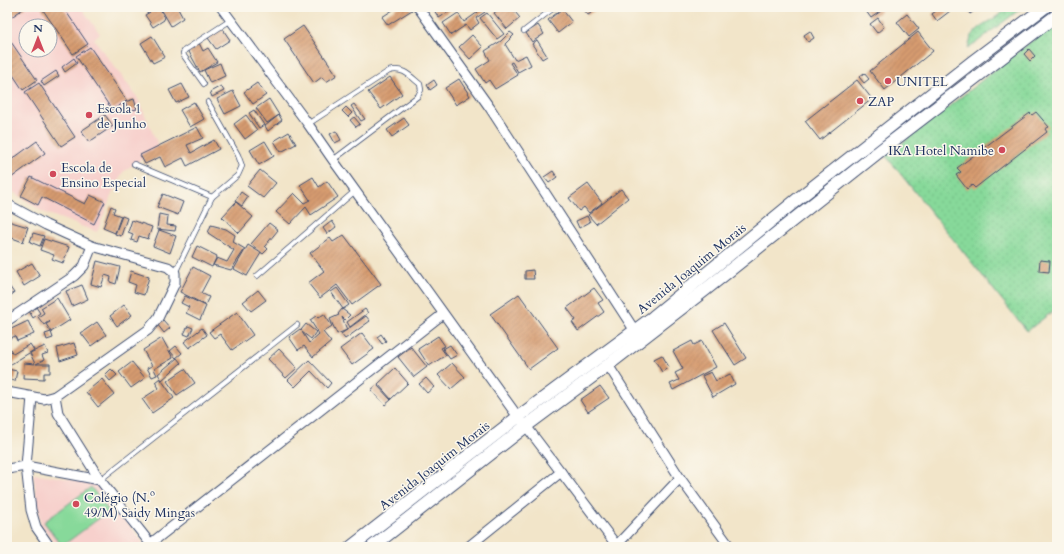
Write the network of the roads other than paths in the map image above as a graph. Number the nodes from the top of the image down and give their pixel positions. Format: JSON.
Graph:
{"nodes":[{"id":1,"x":221,"y":7,"type":"edge"},
{"id":2,"x":418,"y":7,"type":"edge"},
{"id":3,"x":555,"y":7,"type":"edge"},
{"id":4,"x":1045,"y":7,"type":"edge"},
{"id":5,"x":1057,"y":15,"type":"edge"},
{"id":6,"x":231,"y":20,"type":"junction"},
{"id":7,"x":524,"y":31,"type":"dead end"},
{"id":8,"x":204,"y":84,"type":"dead end"},
{"id":9,"x":208,"y":102,"type":"dead end"},
{"id":10,"x":308,"y":124,"type":"junction"},
{"id":11,"x":333,"y":160,"type":"junction"},
{"id":12,"x":134,"y":164,"type":"dead end"},
{"id":13,"x":355,"y":191,"type":"junction"},
{"id":14,"x":212,"y":197,"type":"junction"},
{"id":15,"x":7,"y":204,"type":"edge"},
{"id":16,"x":92,"y":246,"type":"junction"},
{"id":17,"x":175,"y":273,"type":"junction"},
{"id":18,"x":257,"y":276,"type":"dead end"},
{"id":19,"x":443,"y":314,"type":"junction"},
{"id":20,"x":7,"y":321,"type":"edge"},
{"id":21,"x":297,"y":325,"type":"dead end"},
{"id":22,"x":636,"y":331,"type":"junction"},
{"id":23,"x":608,"y":365,"type":"junction"},
{"id":24,"x":7,"y":392,"type":"edge"},
{"id":25,"x":55,"y":396,"type":"junction"},
{"id":26,"x":32,"y":397,"type":"junction"},
{"id":27,"x":522,"y":421,"type":"junction"},
{"id":28,"x":26,"y":466,"type":"junction"},
{"id":29,"x":7,"y":469,"type":"edge"},
{"id":30,"x":561,"y":472,"type":"junction"},
{"id":31,"x":680,"y":478,"type":"junction"},
{"id":32,"x":100,"y":480,"type":"junction"},
{"id":33,"x":151,"y":545,"type":"edge"},
{"id":34,"x":616,"y":546,"type":"edge"},
{"id":35,"x":50,"y":547,"type":"edge"},
{"id":36,"x":351,"y":547,"type":"edge"},
{"id":37,"x":372,"y":547,"type":"edge"},
{"id":38,"x":468,"y":547,"type":"edge"},
{"id":39,"x":730,"y":547,"type":"edge"}],
"edges":[{"from":1,"to":6,"type":"street"},
{"from":2,"to":22,"type":"street"},
{"from":3,"to":7,"type":"lane"},
{"from":4,"to":22,"type":"street","name":"Avenida Joaquim Morais"},
{"from":5,"to":23,"type":"street","name":"Avenida Joaquim Morais"},
{"from":6,"to":8,"type":"lane"},
{"from":6,"to":10,"type":"street"},
{"from":9,"to":14,"type":"lane"},
{"from":10,"to":11,"type":"street"},
{"from":10,"to":11,"type":"lane"},
{"from":11,"to":13,"type":"street"},
{"from":12,"to":14,"type":"lane"},
{"from":13,"to":18,"type":"lane"},
{"from":13,"to":19,"type":"street"},
{"from":14,"to":17,"type":"lane"},
{"from":15,"to":16,"type":"street"},
{"from":16,"to":17,"type":"street"},
{"from":16,"to":20,"type":"street"},
{"from":17,"to":25,"type":"street"},
{"from":19,"to":27,"type":"street"},
{"from":19,"to":33,"type":"street"},
{"from":21,"to":32,"type":"lane"},
{"from":22,"to":27,"type":"street","name":"Avenida Joaquim Morais"},
{"from":23,"to":27,"type":"street","name":"Avenida Joaquim Morais"},
{"from":23,"to":31,"type":"street"},
{"from":24,"to":26,"type":"street"},
{"from":25,"to":26,"type":"street"},
{"from":25,"to":32,"type":"street"},
{"from":26,"to":28,"type":"street"},
{"from":27,"to":30,"type":"street"},
{"from":27,"to":36,"type":"street","name":"Avenida Joaquim Morais"},
{"from":27,"to":37,"type":"street","name":"Avenida Joaquim Morais"},
{"from":28,"to":29,"type":"street"},
{"from":28,"to":32,"type":"street"},
{"from":28,"to":35,"type":"street"},
{"from":30,"to":34,"type":"street"},
{"from":30,"to":38,"type":"street"},
{"from":31,"to":34,"type":"street"},
{"from":31,"to":39,"type":"street"},
{"from":32,"to":33,"type":"street"}]}
